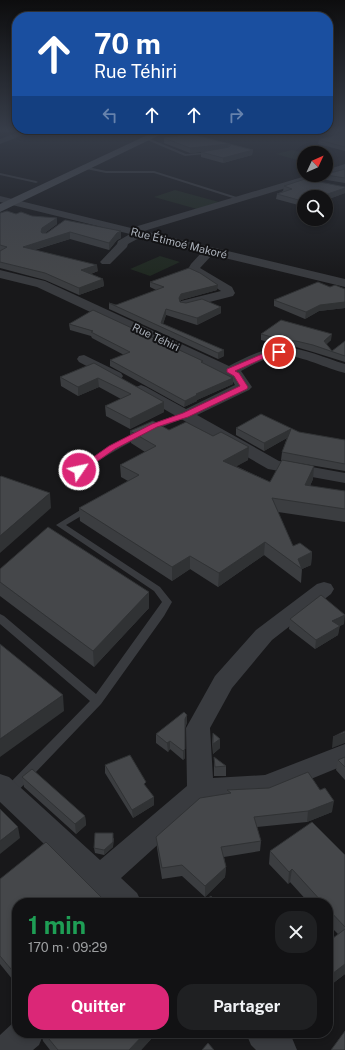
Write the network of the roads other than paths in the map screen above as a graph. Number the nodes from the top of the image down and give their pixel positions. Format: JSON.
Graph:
{"nodes":[{"id":1,"x":27,"y":180,"type":"edge"},
{"id":2,"x":41,"y":180,"type":"edge"},
{"id":3,"x":61,"y":180,"type":"edge"},
{"id":4,"x":180,"y":180,"type":"edge"},
{"id":5,"x":36,"y":182,"type":"junction"},
{"id":6,"x":297,"y":182,"type":"edge"},
{"id":7,"x":242,"y":199,"type":"junction"},
{"id":8,"x":0,"y":201,"type":"edge"},
{"id":9,"x":14,"y":201,"type":"junction"},
{"id":10,"x":137,"y":232,"type":"junction"},
{"id":11,"x":210,"y":251,"type":"junction"},
{"id":12,"x":106,"y":262,"type":"dead end"},
{"id":13,"x":0,"y":274,"type":"edge"},
{"id":14,"x":345,"y":283,"type":"edge"},
{"id":15,"x":186,"y":304,"type":"edge"},
{"id":16,"x":84,"y":358,"type":"dead end"},
{"id":17,"x":345,"y":369,"type":"edge"},
{"id":18,"x":230,"y":371,"type":"junction"},
{"id":19,"x":185,"y":415,"type":"junction"},
{"id":20,"x":79,"y":470,"type":"dead end"},
{"id":21,"x":345,"y":478,"type":"edge"},
{"id":22,"x":99,"y":501,"type":"edge"},
{"id":23,"x":324,"y":589,"type":"dead end"},
{"id":24,"x":0,"y":618,"type":"edge"},
{"id":25,"x":97,"y":701,"type":"junction"},
{"id":26,"x":345,"y":754,"type":"edge"},
{"id":27,"x":4,"y":789,"type":"edge"},
{"id":28,"x":200,"y":790,"type":"junction"},
{"id":29,"x":100,"y":878,"type":"junction"},
{"id":30,"x":122,"y":898,"type":"edge"},
{"id":31,"x":22,"y":1038,"type":"edge"},
{"id":32,"x":268,"y":1038,"type":"edge"},
{"id":33,"x":9,"y":1050,"type":"edge"},
{"id":34,"x":280,"y":1050,"type":"edge"}],
"edges":[{"from":1,"to":5,"type":"lane"},
{"from":2,"to":5,"type":"street"},
{"from":3,"to":9,"type":"street"},
{"from":4,"to":7,"type":"lane"},
{"from":5,"to":8,"type":"street"},
{"from":6,"to":7,"type":"street"},
{"from":7,"to":10,"type":"street"},
{"from":8,"to":9,"type":"street"},
{"from":9,"to":10,"type":"street","name":"Rue Étimoé Makoré"},
{"from":10,"to":11,"type":"street","name":"Rue Étimoé Makoré"},
{"from":10,"to":12,"type":"street"},
{"from":11,"to":14,"type":"street","name":"Rue Étimoé Makoré"},
{"from":11,"to":15,"type":"street"},
{"from":13,"to":18,"type":"street","name":"Rue Téhiri"},
{"from":16,"to":19,"type":"street"},
{"from":17,"to":18,"type":"street"},
{"from":18,"to":19,"type":"street","name":"Rue Téhiri"},
{"from":19,"to":20,"type":"lane"},
{"from":19,"to":21,"type":"street"},
{"from":22,"to":25,"type":"lane"},
{"from":23,"to":28,"type":"street"},
{"from":24,"to":25,"type":"lane"},
{"from":25,"to":27,"type":"lane"},
{"from":26,"to":28,"type":"street"},
{"from":27,"to":29,"type":"street"},
{"from":28,"to":29,"type":"street"},
{"from":29,"to":30,"type":"street"},
{"from":31,"to":33,"type":"street"},
{"from":32,"to":34,"type":"street"}]}
